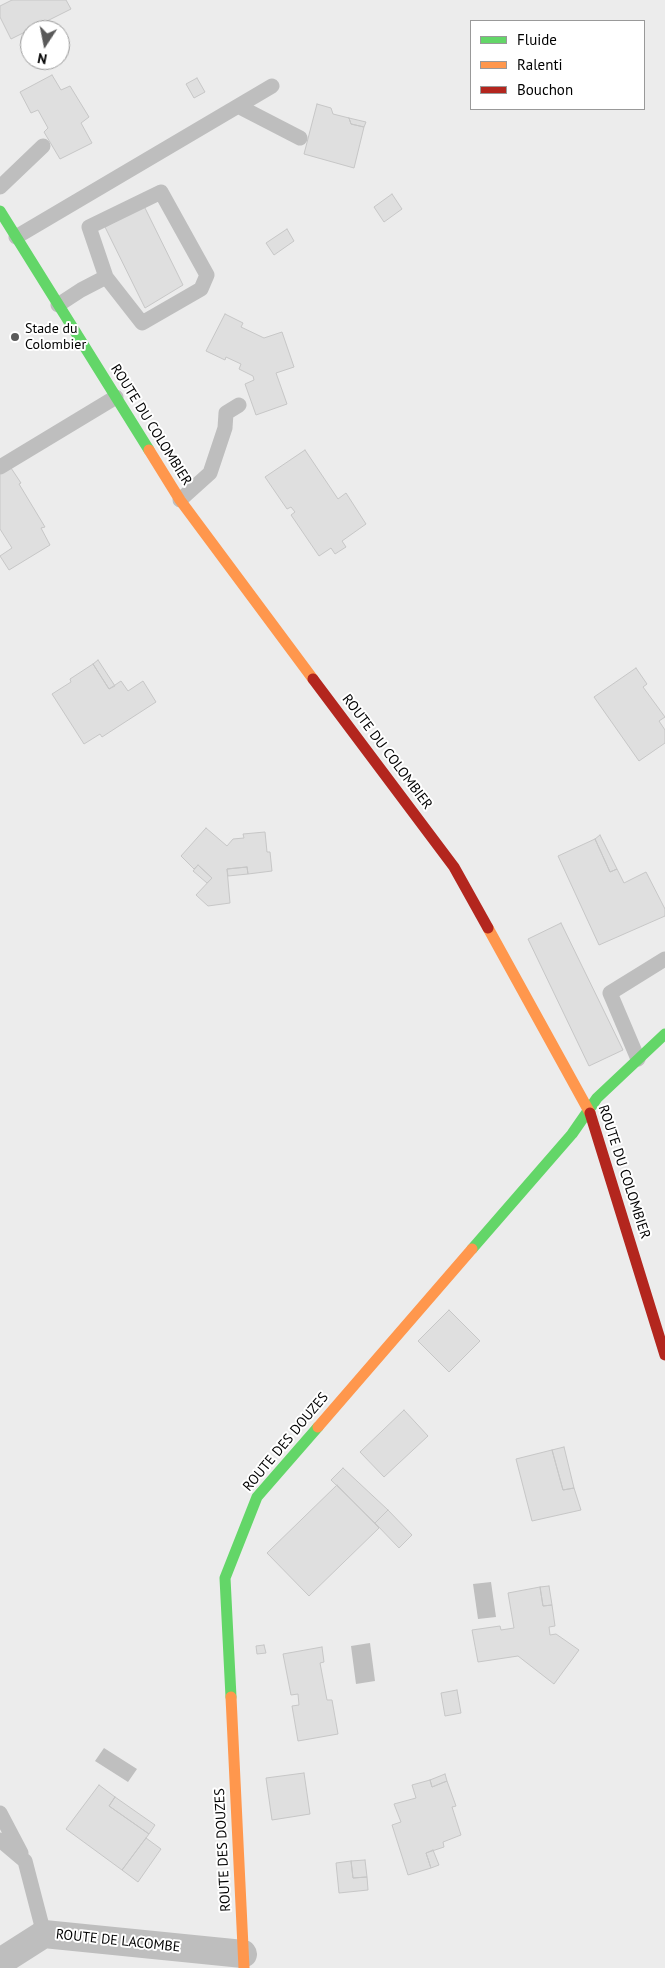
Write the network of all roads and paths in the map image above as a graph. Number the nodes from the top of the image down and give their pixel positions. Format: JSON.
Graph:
{"nodes":[{"id":1,"x":272,"y":86,"type":"dead end"},
{"id":2,"x":238,"y":106,"type":"junction"},
{"id":3,"x":300,"y":138,"type":"dead end"},
{"id":4,"x":43,"y":146,"type":"dead end"},
{"id":5,"x":0,"y":187,"type":"edge"},
{"id":6,"x":0,"y":211,"type":"edge"},
{"id":7,"x":16,"y":237,"type":"junction"},
{"id":8,"x":106,"y":277,"type":"junction"},
{"id":9,"x":58,"y":305,"type":"junction"},
{"id":10,"x":116,"y":397,"type":"junction"},
{"id":11,"x":239,"y":405,"type":"dead end"},
{"id":12,"x":0,"y":468,"type":"edge"},
{"id":13,"x":180,"y":500,"type":"junction"},
{"id":14,"x":665,"y":959,"type":"edge"},
{"id":15,"x":665,"y":1034,"type":"edge"},
{"id":16,"x":638,"y":1059,"type":"junction"},
{"id":17,"x":589,"y":1110,"type":"junction"},
{"id":18,"x":665,"y":1355,"type":"edge"},
{"id":19,"x":0,"y":1813,"type":"edge"},
{"id":20,"x":0,"y":1840,"type":"edge"},
{"id":21,"x":26,"y":1861,"type":"junction"},
{"id":22,"x":44,"y":1934,"type":"junction"},
{"id":23,"x":244,"y":1961,"type":"edge"},
{"id":24,"x":0,"y":1962,"type":"edge"}],
"edges":[{"from":1,"to":2,"type":"lane"},
{"from":2,"to":3,"type":"lane"},
{"from":2,"to":7,"type":"lane"},
{"from":4,"to":5,"type":"lane"},
{"from":6,"to":7,"type":"street","name":"ROUTE DU COLOMBIER"},
{"from":7,"to":9,"type":"street","name":"ROUTE DU COLOMBIER"},
{"from":8,"to":8,"type":"lane"},
{"from":8,"to":9,"type":"lane"},
{"from":9,"to":10,"type":"street","name":"ROUTE DU COLOMBIER"},
{"from":10,"to":12,"type":"lane"},
{"from":10,"to":13,"type":"street","name":"ROUTE DU COLOMBIER"},
{"from":11,"to":13,"type":"lane"},
{"from":13,"to":17,"type":"street","name":"ROUTE DU COLOMBIER"},
{"from":14,"to":16,"type":"lane"},
{"from":15,"to":16,"type":"street","name":"ROUTE DES DOUZES"},
{"from":16,"to":17,"type":"street","name":"ROUTE DES DOUZES"},
{"from":17,"to":18,"type":"street","name":"ROUTE DU COLOMBIER"},
{"from":17,"to":23,"type":"street","name":"ROUTE DES DOUZES"},
{"from":19,"to":21,"type":"lane"},
{"from":20,"to":21,"type":"lane"},
{"from":21,"to":22,"type":"lane"},
{"from":22,"to":23,"type":"street","name":"ROUTE DE LACOMBE"},
{"from":22,"to":24,"type":"street","name":"ROUTE DE LACOMBE"}]}
